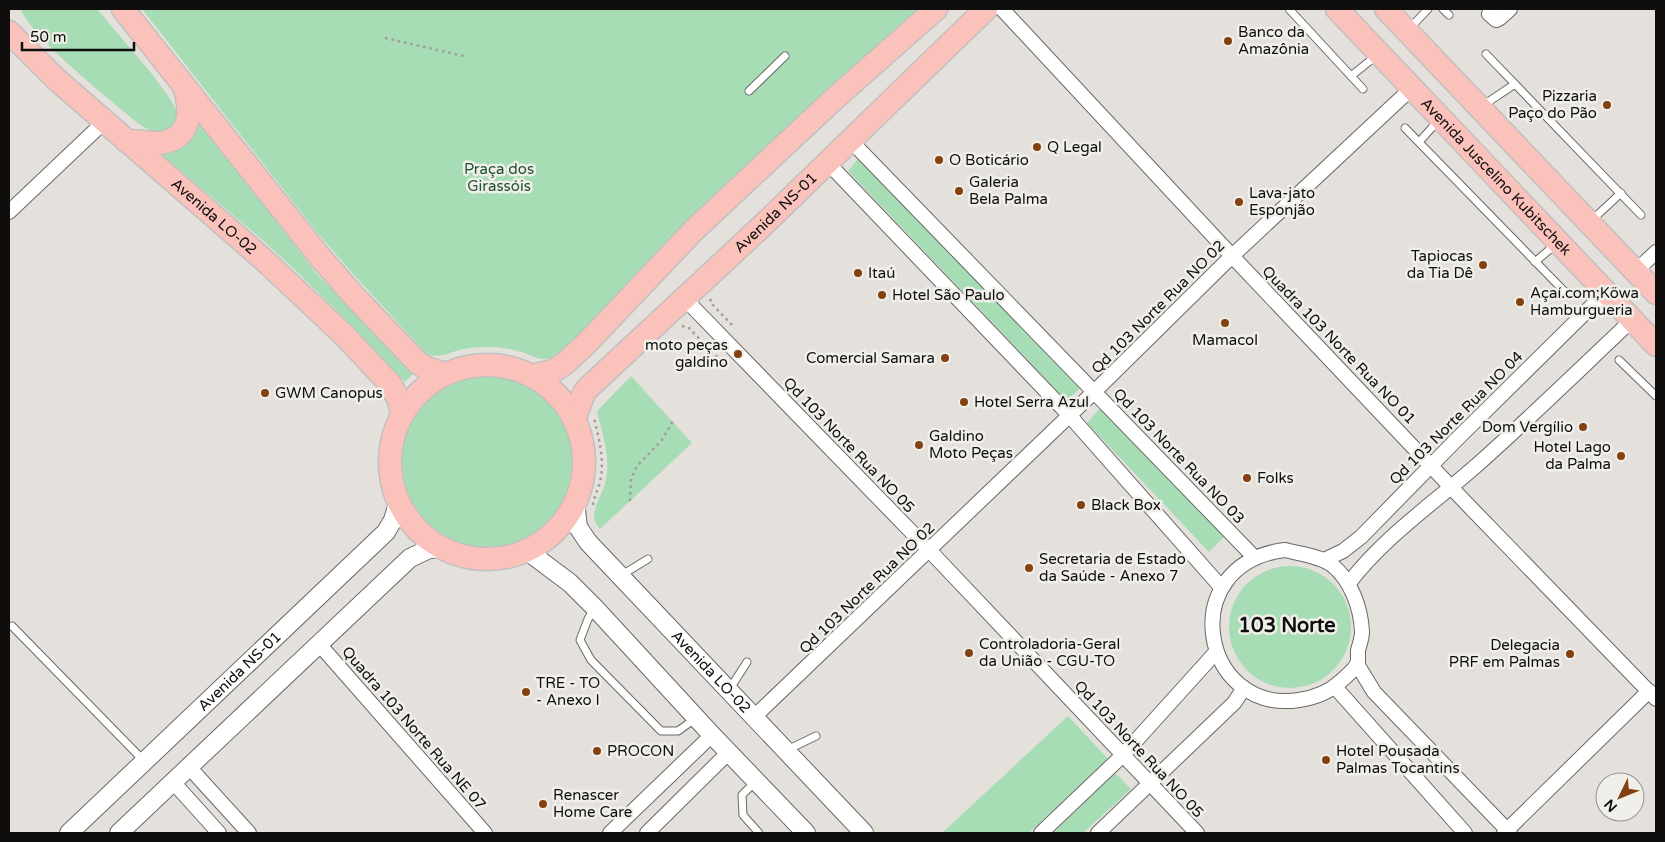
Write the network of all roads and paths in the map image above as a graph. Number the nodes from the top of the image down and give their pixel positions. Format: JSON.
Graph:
{"nodes":[{"id":1,"x":123,"y":9,"type":"edge"},
{"id":2,"x":936,"y":9,"type":"edge"},
{"id":3,"x":986,"y":9,"type":"edge"},
{"id":4,"x":1002,"y":9,"type":"edge"},
{"id":5,"x":1289,"y":9,"type":"edge"},
{"id":6,"x":1337,"y":9,"type":"edge"},
{"id":7,"x":1386,"y":9,"type":"edge"},
{"id":8,"x":1428,"y":9,"type":"edge"},
{"id":9,"x":1443,"y":9,"type":"edge"},
{"id":10,"x":1491,"y":9,"type":"edge"},
{"id":11,"x":1510,"y":9,"type":"edge"},
{"id":12,"x":1449,"y":15,"type":"dead end"},
{"id":13,"x":10,"y":29,"type":"edge"},
{"id":14,"x":1407,"y":32,"type":"junction"},
{"id":15,"x":385,"y":38,"type":"dead end"},
{"id":16,"x":1380,"y":53,"type":"junction"},
{"id":17,"x":1486,"y":54,"type":"dead end"},
{"id":18,"x":464,"y":56,"type":"dead end"},
{"id":19,"x":785,"y":56,"type":"dead end"},
{"id":20,"x":1351,"y":76,"type":"junction"},
{"id":21,"x":182,"y":81,"type":"junction"},
{"id":22,"x":1514,"y":84,"type":"junction"},
{"id":23,"x":1413,"y":87,"type":"junction"},
{"id":24,"x":1363,"y":89,"type":"dead end"},
{"id":25,"x":749,"y":91,"type":"dead end"},
{"id":26,"x":1479,"y":107,"type":"junction"},
{"id":27,"x":1442,"y":118,"type":"junction"},
{"id":28,"x":104,"y":122,"type":"junction"},
{"id":29,"x":1405,"y":128,"type":"dead end"},
{"id":30,"x":850,"y":140,"type":"junction"},
{"id":31,"x":126,"y":141,"type":"junction"},
{"id":32,"x":1418,"y":142,"type":"junction"},
{"id":33,"x":827,"y":162,"type":"junction"},
{"id":34,"x":1620,"y":193,"type":"junction"},
{"id":35,"x":9,"y":212,"type":"edge"},
{"id":36,"x":1642,"y":215,"type":"dead end"},
{"id":37,"x":1590,"y":222,"type":"junction"},
{"id":38,"x":1558,"y":241,"type":"junction"},
{"id":39,"x":1656,"y":252,"type":"edge"},
{"id":40,"x":1232,"y":256,"type":"junction"},
{"id":41,"x":1535,"y":262,"type":"junction"},
{"id":42,"x":1636,"y":272,"type":"junction"},
{"id":43,"x":1565,"y":292,"type":"dead end"},
{"id":44,"x":1606,"y":292,"type":"junction"},
{"id":45,"x":1656,"y":293,"type":"edge"},
{"id":46,"x":711,"y":296,"type":"dead end"},
{"id":47,"x":684,"y":298,"type":"junction"},
{"id":48,"x":1632,"y":320,"type":"junction"},
{"id":49,"x":680,"y":327,"type":"dead end"},
{"id":50,"x":735,"y":328,"type":"dead end"},
{"id":51,"x":1656,"y":345,"type":"edge"},
{"id":52,"x":718,"y":358,"type":"dead end"},
{"id":53,"x":1619,"y":360,"type":"dead end"},
{"id":54,"x":445,"y":374,"type":"junction"},
{"id":55,"x":531,"y":376,"type":"junction"},
{"id":56,"x":1094,"y":392,"type":"junction"},
{"id":57,"x":1656,"y":396,"type":"edge"},
{"id":58,"x":402,"y":415,"type":"junction"},
{"id":59,"x":584,"y":416,"type":"junction"},
{"id":60,"x":1070,"y":416,"type":"junction"},
{"id":61,"x":673,"y":421,"type":"dead end"},
{"id":62,"x":1431,"y":465,"type":"junction"},
{"id":63,"x":1451,"y":487,"type":"junction"},
{"id":64,"x":399,"y":500,"type":"junction"},
{"id":65,"x":630,"y":501,"type":"dead end"},
{"id":66,"x":583,"y":506,"type":"junction"},
{"id":67,"x":444,"y":548,"type":"junction"},
{"id":68,"x":526,"y":550,"type":"junction"},
{"id":69,"x":930,"y":551,"type":"junction"},
{"id":70,"x":1255,"y":558,"type":"junction"},
{"id":71,"x":648,"y":560,"type":"dead end"},
{"id":72,"x":1324,"y":560,"type":"junction"},
{"id":73,"x":620,"y":576,"type":"junction"},
{"id":74,"x":1349,"y":583,"type":"junction"},
{"id":75,"x":1221,"y":587,"type":"junction"},
{"id":76,"x":595,"y":608,"type":"junction"},
{"id":77,"x":12,"y":626,"type":"dead end"},
{"id":78,"x":319,"y":644,"type":"junction"},
{"id":79,"x":1216,"y":652,"type":"junction"},
{"id":80,"x":747,"y":662,"type":"dead end"},
{"id":81,"x":1357,"y":664,"type":"junction"},
{"id":82,"x":1335,"y":687,"type":"junction"},
{"id":83,"x":1244,"y":688,"type":"junction"},
{"id":84,"x":728,"y":690,"type":"junction"},
{"id":85,"x":1652,"y":695,"type":"edge"},
{"id":86,"x":754,"y":717,"type":"junction"},
{"id":87,"x":696,"y":718,"type":"junction"},
{"id":88,"x":712,"y":734,"type":"junction"},
{"id":89,"x":816,"y":736,"type":"dead end"},
{"id":90,"x":785,"y":750,"type":"junction"},
{"id":91,"x":729,"y":752,"type":"junction"},
{"id":92,"x":1123,"y":755,"type":"junction"},
{"id":93,"x":144,"y":761,"type":"junction"},
{"id":94,"x":189,"y":767,"type":"junction"},
{"id":95,"x":756,"y":780,"type":"junction"},
{"id":96,"x":173,"y":782,"type":"junction"},
{"id":97,"x":1150,"y":783,"type":"junction"},
{"id":98,"x":1507,"y":832,"type":"edge"},
{"id":99,"x":69,"y":833,"type":"edge"},
{"id":100,"x":119,"y":833,"type":"edge"},
{"id":101,"x":219,"y":833,"type":"edge"},
{"id":102,"x":249,"y":833,"type":"edge"},
{"id":103,"x":485,"y":833,"type":"edge"},
{"id":104,"x":610,"y":833,"type":"edge"},
{"id":105,"x":647,"y":833,"type":"edge"},
{"id":106,"x":759,"y":833,"type":"edge"},
{"id":107,"x":806,"y":833,"type":"edge"},
{"id":108,"x":864,"y":833,"type":"edge"},
{"id":109,"x":1041,"y":833,"type":"edge"},
{"id":110,"x":1098,"y":833,"type":"edge"},
{"id":111,"x":1196,"y":833,"type":"edge"},
{"id":112,"x":1465,"y":833,"type":"edge"}],
"edges":[{"from":1,"to":21,"type":"main road"},
{"from":2,"to":55,"type":"main road"},
{"from":3,"to":30,"type":"main road","name":"Avenida NS-01"},
{"from":4,"to":40,"type":"street","name":"Quadra 103 Norte Rua NO 01"},
{"from":5,"to":20,"type":"lane"},
{"from":6,"to":16,"type":"main road","name":"Avenida Juscelino Kubitschek"},
{"from":7,"to":14,"type":"main road"},
{"from":8,"to":14,"type":"lane"},
{"from":9,"to":12,"type":"lane"},
{"from":10,"to":11,"type":"street"},
{"from":13,"to":28,"type":"main road","name":"Avenida LO-02"},
{"from":14,"to":26,"type":"main road"},
{"from":15,"to":18,"type":"path"},
{"from":16,"to":20,"type":"lane"},
{"from":16,"to":23,"type":"main road","name":"Avenida Juscelino Kubitschek"},
{"from":17,"to":22,"type":"lane"},
{"from":19,"to":25,"type":"lane"},
{"from":20,"to":24,"type":"lane"},
{"from":21,"to":31,"type":"main road"},
{"from":21,"to":54,"type":"main road"},
{"from":22,"to":26,"type":"lane"},
{"from":22,"to":34,"type":"lane"},
{"from":23,"to":27,"type":"main road","name":"Avenida Juscelino Kubitschek"},
{"from":23,"to":40,"type":"street","name":"Qd 103 Norte Rua NO 02"},
{"from":26,"to":37,"type":"main road"},
{"from":27,"to":32,"type":"lane"},
{"from":27,"to":38,"type":"main road","name":"Avenida Juscelino Kubitschek"},
{"from":28,"to":31,"type":"main road","name":"Avenida LO-02"},
{"from":28,"to":35,"type":"street"},
{"from":29,"to":32,"type":"lane"},
{"from":30,"to":33,"type":"main road","name":"Avenida NS-01"},
{"from":30,"to":56,"type":"street","name":"Qd 103 Norte Rua NO 03"},
{"from":31,"to":58,"type":"main road","name":"Avenida LO-02"},
{"from":32,"to":41,"type":"lane"},
{"from":33,"to":47,"type":"main road","name":"Avenida NS-01"},
{"from":33,"to":60,"type":"street"},
{"from":34,"to":36,"type":"lane"},
{"from":34,"to":37,"type":"lane"},
{"from":37,"to":42,"type":"main road"},
{"from":38,"to":41,"type":"lane"},
{"from":38,"to":44,"type":"main road","name":"Avenida Juscelino Kubitschek"},
{"from":39,"to":42,"type":"street"},
{"from":40,"to":56,"type":"street","name":"Qd 103 Norte Rua NO 02"},
{"from":40,"to":62,"type":"street","name":"Quadra 103 Norte Rua NO 01"},
{"from":41,"to":43,"type":"lane"},
{"from":42,"to":45,"type":"main road"},
{"from":44,"to":48,"type":"main road","name":"Avenida Juscelino Kubitschek"},
{"from":44,"to":62,"type":"street","name":"Qd 103 Norte Rua NO 04"},
{"from":46,"to":50,"type":"path"},
{"from":47,"to":59,"type":"main road","name":"Avenida NS-01"},
{"from":47,"to":69,"type":"street","name":"Qd 103 Norte Rua NO 05"},
{"from":48,"to":51,"type":"main road","name":"Avenida Juscelino Kubitschek"},
{"from":48,"to":63,"type":"street"},
{"from":49,"to":52,"type":"path"},
{"from":53,"to":57,"type":"lane"},
{"from":54,"to":55,"type":"main road"},
{"from":54,"to":58,"type":"main road"},
{"from":55,"to":59,"type":"main road"},
{"from":56,"to":60,"type":"street","name":"Qd 103 Norte Rua NO 02"},
{"from":56,"to":70,"type":"street","name":"Qd 103 Norte Rua NO 03"},
{"from":58,"to":64,"type":"main road"},
{"from":59,"to":66,"type":"main road"},
{"from":59,"to":66,"type":"path"},
{"from":60,"to":69,"type":"street","name":"Qd 103 Norte Rua NO 02"},
{"from":60,"to":75,"type":"street"},
{"from":61,"to":65,"type":"path"},
{"from":62,"to":63,"type":"street","name":"Quadra 103 Norte Rua NO 01"},
{"from":62,"to":72,"type":"street","name":"Qd 103 Norte Rua NO 04"},
{"from":63,"to":74,"type":"street"},
{"from":63,"to":85,"type":"street","name":"Quadra 103 Norte Rua NO 01"},
{"from":64,"to":67,"type":"main road"},
{"from":64,"to":93,"type":"street","name":"Avenida NS-01"},
{"from":66,"to":68,"type":"main road"},
{"from":66,"to":73,"type":"street","name":"Avenida LO-02"},
{"from":67,"to":68,"type":"main road"},
{"from":67,"to":78,"type":"street"},
{"from":68,"to":76,"type":"street"},
{"from":69,"to":86,"type":"street","name":"Qd 103 Norte Rua NO 02"},
{"from":69,"to":92,"type":"street","name":"Qd 103 Norte Rua NO 05"},
{"from":70,"to":72,"type":"street"},
{"from":70,"to":75,"type":"street"},
{"from":71,"to":73,"type":"lane"},
{"from":72,"to":74,"type":"street"},
{"from":73,"to":84,"type":"street","name":"Avenida LO-02"},
{"from":74,"to":81,"type":"street"},
{"from":75,"to":79,"type":"street"},
{"from":76,"to":87,"type":"street"},
{"from":76,"to":87,"type":"lane"},
{"from":77,"to":93,"type":"lane"},
{"from":78,"to":94,"type":"street"},
{"from":78,"to":103,"type":"street","name":"Quadra 103 Norte Rua NE 07"},
{"from":79,"to":83,"type":"street"},
{"from":79,"to":92,"type":"street"},
{"from":80,"to":84,"type":"lane"},
{"from":81,"to":82,"type":"street"},
{"from":81,"to":98,"type":"street"},
{"from":82,"to":83,"type":"street"},
{"from":82,"to":112,"type":"street"},
{"from":83,"to":97,"type":"street"},
{"from":84,"to":86,"type":"street","name":"Avenida LO-02"},
{"from":85,"to":98,"type":"street"},
{"from":86,"to":90,"type":"street","name":"Avenida LO-02"},
{"from":87,"to":88,"type":"street"},
{"from":88,"to":91,"type":"street"},
{"from":88,"to":104,"type":"street"},
{"from":89,"to":90,"type":"lane"},
{"from":90,"to":108,"type":"street","name":"Avenida LO-02"},
{"from":91,"to":95,"type":"street"},
{"from":91,"to":105,"type":"street"},
{"from":92,"to":97,"type":"street","name":"Qd 103 Norte Rua NO 05"},
{"from":92,"to":109,"type":"street"},
{"from":93,"to":99,"type":"street","name":"Avenida NS-01"},
{"from":94,"to":96,"type":"street"},
{"from":94,"to":102,"type":"street"},
{"from":95,"to":106,"type":"lane"},
{"from":95,"to":107,"type":"street"},
{"from":96,"to":100,"type":"street"},
{"from":96,"to":101,"type":"street"},
{"from":97,"to":110,"type":"street"},
{"from":97,"to":111,"type":"street","name":"Qd 103 Norte Rua NO 05"}]}
